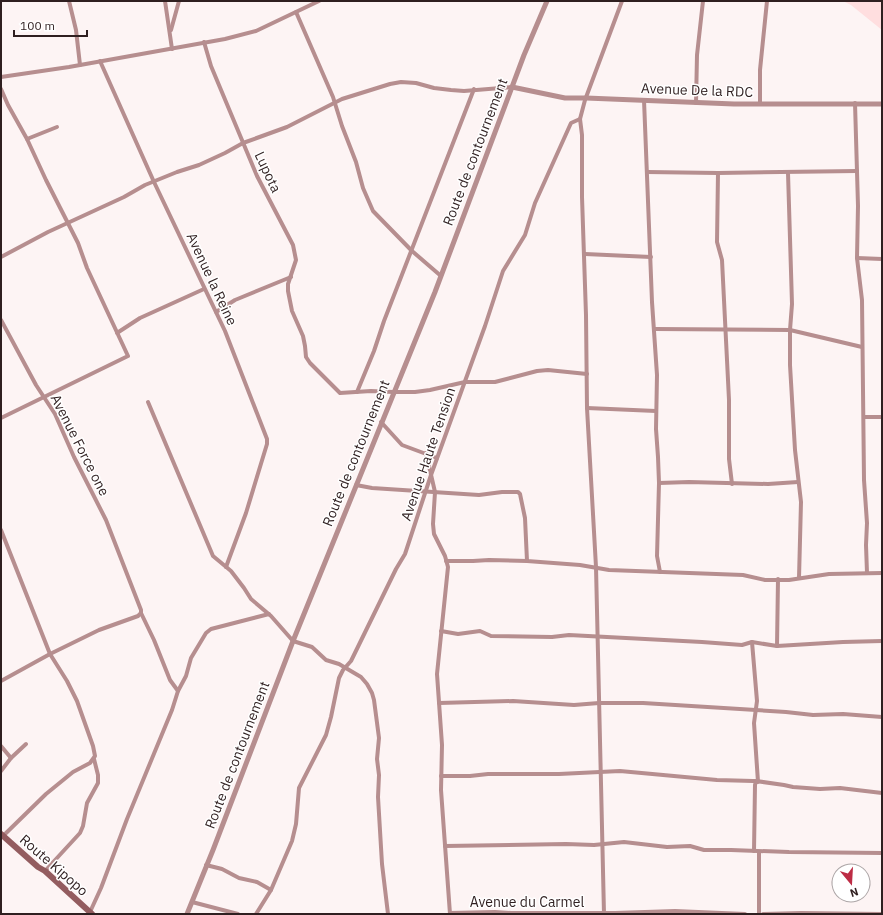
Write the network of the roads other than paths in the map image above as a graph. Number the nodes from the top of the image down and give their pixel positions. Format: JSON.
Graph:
{"nodes":[{"id":1,"x":69,"y":1,"type":"edge"},
{"id":2,"x":165,"y":1,"type":"edge"},
{"id":3,"x":179,"y":1,"type":"edge"},
{"id":4,"x":319,"y":1,"type":"edge"},
{"id":5,"x":547,"y":1,"type":"edge"},
{"id":6,"x":622,"y":1,"type":"edge"},
{"id":7,"x":703,"y":1,"type":"edge"},
{"id":8,"x":767,"y":1,"type":"edge"},
{"id":9,"x":296,"y":12,"type":"junction"},
{"id":10,"x":170,"y":32,"type":"junction"},
{"id":11,"x":204,"y":42,"type":"junction"},
{"id":12,"x":172,"y":49,"type":"junction"},
{"id":13,"x":100,"y":61,"type":"junction"},
{"id":14,"x":80,"y":65,"type":"junction"},
{"id":15,"x":1,"y":77,"type":"edge"},
{"id":16,"x":512,"y":87,"type":"junction"},
{"id":17,"x":1,"y":89,"type":"edge"},
{"id":18,"x":474,"y":89,"type":"junction"},
{"id":19,"x":586,"y":98,"type":"junction"},
{"id":20,"x":644,"y":100,"type":"junction"},
{"id":21,"x":335,"y":103,"type":"junction"},
{"id":22,"x":696,"y":103,"type":"junction"},
{"id":23,"x":855,"y":103,"type":"junction"},
{"id":24,"x":760,"y":104,"type":"junction"},
{"id":25,"x":882,"y":104,"type":"edge"},
{"id":26,"x":580,"y":119,"type":"junction"},
{"id":27,"x":57,"y":127,"type":"dead end"},
{"id":28,"x":27,"y":139,"type":"junction"},
{"id":29,"x":243,"y":144,"type":"junction"},
{"id":30,"x":857,"y":171,"type":"junction"},
{"id":31,"x":647,"y":172,"type":"junction"},
{"id":32,"x":788,"y":172,"type":"junction"},
{"id":33,"x":718,"y":173,"type":"junction"},
{"id":34,"x":154,"y":182,"type":"junction"},
{"id":35,"x":67,"y":222,"type":"junction"},
{"id":36,"x":412,"y":251,"type":"junction"},
{"id":37,"x":585,"y":254,"type":"junction"},
{"id":38,"x":1,"y":256,"type":"edge"},
{"id":39,"x":651,"y":257,"type":"junction"},
{"id":40,"x":857,"y":258,"type":"junction"},
{"id":41,"x":882,"y":259,"type":"edge"},
{"id":42,"x":291,"y":276,"type":"junction"},
{"id":43,"x":441,"y":276,"type":"junction"},
{"id":44,"x":204,"y":288,"type":"junction"},
{"id":45,"x":216,"y":312,"type":"junction"},
{"id":46,"x":1,"y":320,"type":"edge"},
{"id":47,"x":654,"y":329,"type":"junction"},
{"id":48,"x":725,"y":330,"type":"junction"},
{"id":49,"x":790,"y":330,"type":"junction"},
{"id":50,"x":117,"y":333,"type":"junction"},
{"id":51,"x":862,"y":347,"type":"junction"},
{"id":52,"x":587,"y":374,"type":"junction"},
{"id":53,"x":465,"y":382,"type":"junction"},
{"id":54,"x":357,"y":392,"type":"junction"},
{"id":55,"x":393,"y":392,"type":"junction"},
{"id":56,"x":44,"y":397,"type":"junction"},
{"id":57,"x":148,"y":402,"type":"dead end"},
{"id":58,"x":587,"y":408,"type":"junction"},
{"id":59,"x":656,"y":411,"type":"junction"},
{"id":60,"x":864,"y":417,"type":"junction"},
{"id":61,"x":882,"y":417,"type":"edge"},
{"id":62,"x":1,"y":418,"type":"edge"},
{"id":63,"x":381,"y":422,"type":"junction"},
{"id":64,"x":426,"y":453,"type":"junction"},
{"id":65,"x":437,"y":458,"type":"junction"},
{"id":66,"x":431,"y":475,"type":"junction"},
{"id":67,"x":798,"y":482,"type":"junction"},
{"id":68,"x":659,"y":483,"type":"junction"},
{"id":69,"x":732,"y":484,"type":"junction"},
{"id":70,"x":356,"y":485,"type":"junction"},
{"id":71,"x":426,"y":491,"type":"junction"},
{"id":72,"x":435,"y":492,"type":"junction"},
{"id":73,"x":1,"y":530,"type":"edge"},
{"id":74,"x":446,"y":561,"type":"junction"},
{"id":75,"x":527,"y":561,"type":"junction"},
{"id":76,"x":226,"y":567,"type":"junction"},
{"id":77,"x":596,"y":567,"type":"junction"},
{"id":78,"x":660,"y":572,"type":"junction"},
{"id":79,"x":867,"y":573,"type":"junction"},
{"id":80,"x":882,"y":573,"type":"edge"},
{"id":81,"x":799,"y":578,"type":"junction"},
{"id":82,"x":778,"y":579,"type":"junction"},
{"id":83,"x":141,"y":613,"type":"junction"},
{"id":84,"x":269,"y":614,"type":"junction"},
{"id":85,"x":440,"y":631,"type":"junction"},
{"id":86,"x":596,"y":637,"type":"junction"},
{"id":87,"x":293,"y":640,"type":"junction"},
{"id":88,"x":882,"y":641,"type":"edge"},
{"id":89,"x":752,"y":642,"type":"junction"},
{"id":90,"x":777,"y":646,"type":"junction"},
{"id":91,"x":50,"y":654,"type":"junction"},
{"id":92,"x":345,"y":668,"type":"junction"},
{"id":93,"x":1,"y":681,"type":"edge"},
{"id":94,"x":178,"y":692,"type":"junction"},
{"id":95,"x":439,"y":703,"type":"junction"},
{"id":96,"x":599,"y":703,"type":"junction"},
{"id":97,"x":756,"y":710,"type":"junction"},
{"id":98,"x":882,"y":717,"type":"edge"},
{"id":99,"x":26,"y":744,"type":"dead end"},
{"id":100,"x":1,"y":746,"type":"edge"},
{"id":101,"x":11,"y":758,"type":"junction"},
{"id":102,"x":94,"y":759,"type":"junction"},
{"id":103,"x":1,"y":771,"type":"edge"},
{"id":104,"x":600,"y":772,"type":"junction"},
{"id":105,"x":441,"y":776,"type":"junction"},
{"id":106,"x":757,"y":782,"type":"junction"},
{"id":107,"x":882,"y":793,"type":"edge"},
{"id":108,"x":2,"y":835,"type":"edge"},
{"id":109,"x":602,"y":844,"type":"junction"},
{"id":110,"x":445,"y":846,"type":"junction"},
{"id":111,"x":756,"y":852,"type":"junction"},
{"id":112,"x":882,"y":853,"type":"edge"},
{"id":113,"x":206,"y":865,"type":"junction"},
{"id":114,"x":45,"y":871,"type":"junction"},
{"id":115,"x":271,"y":890,"type":"junction"},
{"id":116,"x":192,"y":902,"type":"junction"},
{"id":117,"x":91,"y":913,"type":"edge"},
{"id":118,"x":551,"y":913,"type":"edge"},
{"id":119,"x":604,"y":913,"type":"edge"},
{"id":120,"x":187,"y":914,"type":"edge"},
{"id":121,"x":238,"y":914,"type":"edge"},
{"id":122,"x":256,"y":914,"type":"edge"},
{"id":123,"x":388,"y":914,"type":"edge"},
{"id":124,"x":450,"y":914,"type":"edge"},
{"id":125,"x":745,"y":914,"type":"edge"},
{"id":126,"x":759,"y":914,"type":"edge"},
{"id":127,"x":763,"y":914,"type":"edge"},
{"id":128,"x":771,"y":914,"type":"edge"},
{"id":129,"x":881,"y":914,"type":"edge"}],
"edges":[{"from":1,"to":14,"type":"street"},
{"from":2,"to":10,"type":"street"},
{"from":3,"to":10,"type":"street"},
{"from":4,"to":9,"type":"street"},
{"from":5,"to":16,"type":"street","name":"Route de contournement"},
{"from":6,"to":19,"type":"street","name":"Avenue Haute Tension"},
{"from":7,"to":22,"type":"street"},
{"from":8,"to":24,"type":"street"},
{"from":9,"to":11,"type":"street"},
{"from":9,"to":21,"type":"street"},
{"from":10,"to":12,"type":"street"},
{"from":11,"to":12,"type":"street"},
{"from":11,"to":29,"type":"street","name":"Lupota"},
{"from":12,"to":13,"type":"street"},
{"from":13,"to":14,"type":"street"},
{"from":13,"to":34,"type":"street","name":"Avenue la Reine"},
{"from":14,"to":15,"type":"street"},
{"from":16,"to":18,"type":"street"},
{"from":16,"to":19,"type":"street","name":"Avenue De la RDC"},
{"from":16,"to":43,"type":"street","name":"Route de contournement"},
{"from":17,"to":28,"type":"street"},
{"from":18,"to":21,"type":"street"},
{"from":18,"to":36,"type":"street"},
{"from":19,"to":20,"type":"street","name":"Avenue De la RDC"},
{"from":19,"to":26,"type":"street","name":"Avenue Haute Tension"},
{"from":20,"to":22,"type":"street","name":"Avenue De la RDC"},
{"from":20,"to":31,"type":"street"},
{"from":21,"to":29,"type":"street"},
{"from":21,"to":36,"type":"street"},
{"from":22,"to":24,"type":"street","name":"Avenue De la RDC"},
{"from":23,"to":24,"type":"street","name":"Avenue De la RDC"},
{"from":23,"to":25,"type":"street","name":"Avenue De la RDC"},
{"from":23,"to":30,"type":"street"},
{"from":26,"to":37,"type":"street"},
{"from":26,"to":53,"type":"street","name":"Avenue Haute Tension"},
{"from":27,"to":28,"type":"street"},
{"from":28,"to":35,"type":"street"},
{"from":29,"to":34,"type":"street"},
{"from":29,"to":42,"type":"street","name":"Lupota"},
{"from":30,"to":32,"type":"street"},
{"from":30,"to":40,"type":"street"},
{"from":31,"to":33,"type":"street"},
{"from":31,"to":39,"type":"street"},
{"from":32,"to":33,"type":"street"},
{"from":32,"to":49,"type":"street"},
{"from":33,"to":48,"type":"street"},
{"from":34,"to":35,"type":"street"},
{"from":34,"to":44,"type":"street","name":"Avenue la Reine"},
{"from":35,"to":38,"type":"street"},
{"from":35,"to":50,"type":"street"},
{"from":36,"to":43,"type":"street"},
{"from":36,"to":54,"type":"street"},
{"from":37,"to":39,"type":"street"},
{"from":37,"to":52,"type":"street"},
{"from":39,"to":47,"type":"street"},
{"from":40,"to":41,"type":"street"},
{"from":40,"to":51,"type":"street"},
{"from":42,"to":45,"type":"street"},
{"from":42,"to":54,"type":"street","name":"Lupota"},
{"from":43,"to":55,"type":"street","name":"Route de contournement"},
{"from":44,"to":45,"type":"street","name":"Avenue la Reine"},
{"from":44,"to":50,"type":"street"},
{"from":45,"to":76,"type":"street","name":"Avenue la Reine"},
{"from":46,"to":56,"type":"street","name":"Avenue Force one"},
{"from":47,"to":48,"type":"street"},
{"from":47,"to":59,"type":"street"},
{"from":48,"to":49,"type":"street"},
{"from":48,"to":69,"type":"street"},
{"from":49,"to":51,"type":"street"},
{"from":49,"to":67,"type":"street"},
{"from":50,"to":56,"type":"street"},
{"from":51,"to":60,"type":"street"},
{"from":52,"to":53,"type":"street","name":"Lupota"},
{"from":52,"to":58,"type":"street"},
{"from":53,"to":55,"type":"street","name":"Lupota"},
{"from":53,"to":65,"type":"street","name":"Avenue Haute Tension"},
{"from":54,"to":55,"type":"street","name":"Lupota"},
{"from":55,"to":63,"type":"street","name":"Route de contournement"},
{"from":56,"to":62,"type":"street"},
{"from":56,"to":83,"type":"street","name":"Avenue Force one"},
{"from":57,"to":76,"type":"street"},
{"from":58,"to":59,"type":"street"},
{"from":58,"to":77,"type":"street"},
{"from":59,"to":68,"type":"street"},
{"from":60,"to":61,"type":"street"},
{"from":60,"to":79,"type":"street"},
{"from":63,"to":64,"type":"street"},
{"from":63,"to":70,"type":"street","name":"Route de contournement"},
{"from":64,"to":65,"type":"street"},
{"from":64,"to":66,"type":"street"},
{"from":65,"to":66,"type":"street","name":"Avenue Haute Tension"},
{"from":66,"to":71,"type":"street","name":"Avenue Haute Tension"},
{"from":66,"to":72,"type":"street"},
{"from":67,"to":69,"type":"street"},
{"from":67,"to":81,"type":"street"},
{"from":68,"to":69,"type":"street"},
{"from":68,"to":78,"type":"street"},
{"from":70,"to":71,"type":"street"},
{"from":70,"to":87,"type":"street","name":"Route de contournement"},
{"from":71,"to":72,"type":"street"},
{"from":71,"to":92,"type":"street","name":"Avenue Haute Tension"},
{"from":72,"to":74,"type":"street"},
{"from":72,"to":75,"type":"street"},
{"from":73,"to":91,"type":"street"},
{"from":74,"to":75,"type":"street"},
{"from":74,"to":85,"type":"street"},
{"from":75,"to":77,"type":"street"},
{"from":76,"to":84,"type":"street"},
{"from":77,"to":78,"type":"street"},
{"from":77,"to":86,"type":"street"},
{"from":78,"to":82,"type":"street"},
{"from":79,"to":80,"type":"street"},
{"from":79,"to":81,"type":"street"},
{"from":81,"to":82,"type":"street"},
{"from":82,"to":90,"type":"street"},
{"from":83,"to":91,"type":"street"},
{"from":83,"to":94,"type":"street","name":"Avenue Force one"},
{"from":84,"to":87,"type":"street"},
{"from":84,"to":94,"type":"street"},
{"from":85,"to":86,"type":"street"},
{"from":85,"to":95,"type":"street"},
{"from":86,"to":89,"type":"street"},
{"from":86,"to":96,"type":"street"},
{"from":87,"to":92,"type":"street"},
{"from":87,"to":113,"type":"street","name":"Route de contournement"},
{"from":88,"to":90,"type":"street"},
{"from":89,"to":90,"type":"street"},
{"from":89,"to":97,"type":"street"},
{"from":91,"to":93,"type":"street"},
{"from":91,"to":102,"type":"street"},
{"from":92,"to":115,"type":"street","name":"Avenue Haute Tension"},
{"from":92,"to":123,"type":"street"},
{"from":94,"to":117,"type":"street"},
{"from":95,"to":96,"type":"street"},
{"from":95,"to":105,"type":"street"},
{"from":96,"to":97,"type":"street"},
{"from":96,"to":104,"type":"street"},
{"from":97,"to":98,"type":"street"},
{"from":97,"to":106,"type":"street"},
{"from":99,"to":101,"type":"street"},
{"from":100,"to":101,"type":"street"},
{"from":101,"to":103,"type":"street"},
{"from":102,"to":108,"type":"street"},
{"from":102,"to":114,"type":"street"},
{"from":104,"to":105,"type":"street"},
{"from":104,"to":106,"type":"street"},
{"from":104,"to":109,"type":"street"},
{"from":105,"to":110,"type":"street"},
{"from":106,"to":107,"type":"street"},
{"from":106,"to":111,"type":"street"},
{"from":108,"to":114,"type":"main road","name":"Route Kipopo"},
{"from":109,"to":110,"type":"street"},
{"from":109,"to":111,"type":"street"},
{"from":109,"to":119,"type":"street"},
{"from":110,"to":124,"type":"street"},
{"from":111,"to":112,"type":"street"},
{"from":111,"to":126,"type":"street"},
{"from":113,"to":115,"type":"street"},
{"from":113,"to":116,"type":"street","name":"Route de contournement"},
{"from":114,"to":117,"type":"main road","name":"Route Kipopo"},
{"from":115,"to":122,"type":"street","name":"Avenue Haute Tension"},
{"from":116,"to":120,"type":"street","name":"Route de contournement"},
{"from":116,"to":121,"type":"street"},
{"from":118,"to":119,"type":"street","name":"Avenue du Carmel"},
{"from":118,"to":124,"type":"street","name":"Avenue du Carmel"},
{"from":119,"to":125,"type":"street","name":"Avenue du Carmel"},
{"from":127,"to":128,"type":"street"},
{"from":128,"to":129,"type":"street"}]}
